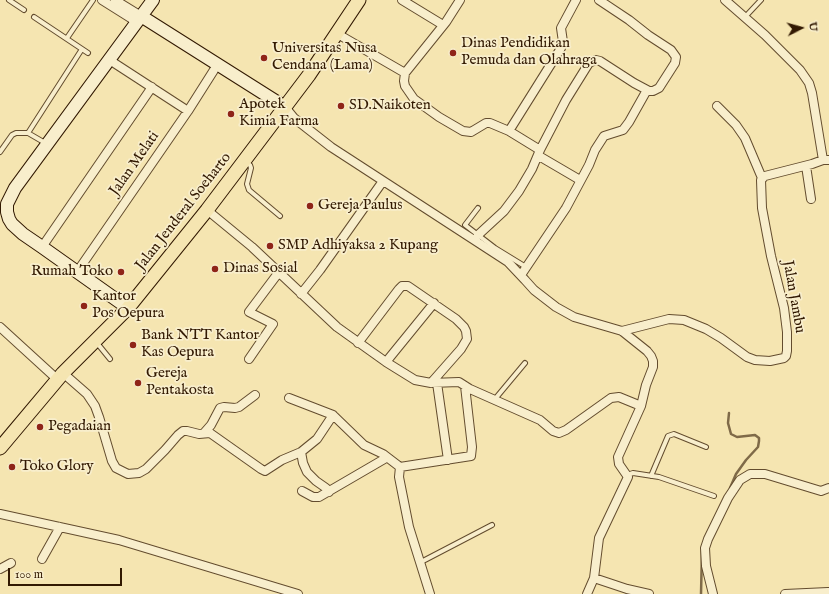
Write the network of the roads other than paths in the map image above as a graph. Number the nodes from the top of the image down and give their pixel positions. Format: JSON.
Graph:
{"nodes":[{"id":1,"x":9,"y":0,"type":"edge"},
{"id":2,"x":93,"y":0,"type":"edge"},
{"id":3,"x":102,"y":0,"type":"edge"},
{"id":4,"x":115,"y":0,"type":"edge"},
{"id":5,"x":153,"y":0,"type":"edge"},
{"id":6,"x":359,"y":0,"type":"edge"},
{"id":7,"x":402,"y":0,"type":"edge"},
{"id":8,"x":460,"y":0,"type":"edge"},
{"id":9,"x":576,"y":0,"type":"edge"},
{"id":10,"x":599,"y":0,"type":"edge"},
{"id":11,"x":725,"y":0,"type":"edge"},
{"id":12,"x":761,"y":0,"type":"edge"},
{"id":13,"x":24,"y":10,"type":"dead end"},
{"id":14,"x":34,"y":17,"type":"dead end"},
{"id":15,"x":745,"y":17,"type":"junction"},
{"id":16,"x":139,"y":19,"type":"junction"},
{"id":17,"x":443,"y":25,"type":"junction"},
{"id":18,"x":336,"y":33,"type":"junction"},
{"id":19,"x":67,"y":38,"type":"junction"},
{"id":20,"x":82,"y":48,"type":"junction"},
{"id":21,"x":88,"y":53,"type":"dead end"},
{"id":22,"x":108,"y":59,"type":"junction"},
{"id":23,"x":214,"y":70,"type":"junction"},
{"id":24,"x":405,"y":73,"type":"junction"},
{"id":25,"x":152,"y":87,"type":"junction"},
{"id":26,"x":647,"y":90,"type":"junction"},
{"id":27,"x":717,"y":106,"type":"dead end"},
{"id":28,"x":282,"y":110,"type":"junction"},
{"id":29,"x":188,"y":111,"type":"junction"},
{"id":30,"x":509,"y":130,"type":"junction"},
{"id":31,"x":28,"y":133,"type":"junction"},
{"id":32,"x":47,"y":144,"type":"junction"},
{"id":33,"x":0,"y":152,"type":"edge"},
{"id":34,"x":540,"y":153,"type":"junction"},
{"id":35,"x":826,"y":160,"type":"edge"},
{"id":36,"x":244,"y":161,"type":"junction"},
{"id":37,"x":806,"y":166,"type":"junction"},
{"id":38,"x":762,"y":178,"type":"junction"},
{"id":39,"x":580,"y":180,"type":"junction"},
{"id":40,"x":383,"y":181,"type":"junction"},
{"id":41,"x":811,"y":199,"type":"dead end"},
{"id":42,"x":478,"y":208,"type":"dead end"},
{"id":43,"x":207,"y":210,"type":"junction"},
{"id":44,"x":280,"y":216,"type":"dead end"},
{"id":45,"x":463,"y":228,"type":"junction"},
{"id":46,"x":478,"y":235,"type":"junction"},
{"id":47,"x":42,"y":247,"type":"junction"},
{"id":48,"x":526,"y":267,"type":"junction"},
{"id":49,"x":77,"y":272,"type":"junction"},
{"id":50,"x":279,"y":272,"type":"junction"},
{"id":51,"x":521,"y":275,"type":"junction"},
{"id":52,"x":301,"y":294,"type":"junction"},
{"id":53,"x":434,"y":304,"type":"junction"},
{"id":54,"x":128,"y":308,"type":"junction"},
{"id":55,"x":0,"y":327,"type":"edge"},
{"id":56,"x":622,"y":331,"type":"junction"},
{"id":57,"x":96,"y":341,"type":"junction"},
{"id":58,"x":358,"y":343,"type":"junction"},
{"id":59,"x":110,"y":359,"type":"dead end"},
{"id":60,"x":249,"y":359,"type":"dead end"},
{"id":61,"x":386,"y":362,"type":"junction"},
{"id":62,"x":525,"y":363,"type":"dead end"},
{"id":63,"x":60,"y":377,"type":"junction"},
{"id":64,"x":434,"y":383,"type":"junction"},
{"id":65,"x":465,"y":386,"type":"junction"},
{"id":66,"x":255,"y":395,"type":"dead end"},
{"id":67,"x":289,"y":398,"type":"dead end"},
{"id":68,"x":495,"y":399,"type":"junction"},
{"id":69,"x":641,"y":406,"type":"junction"},
{"id":70,"x":333,"y":415,"type":"junction"},
{"id":71,"x":204,"y":433,"type":"junction"},
{"id":72,"x":706,"y":447,"type":"dead end"},
{"id":73,"x":0,"y":448,"type":"edge"},
{"id":74,"x":301,"y":452,"type":"junction"},
{"id":75,"x":386,"y":458,"type":"junction"},
{"id":76,"x":448,"y":460,"type":"junction"},
{"id":77,"x":400,"y":467,"type":"junction"},
{"id":78,"x":627,"y":475,"type":"junction"},
{"id":79,"x":651,"y":476,"type":"junction"},
{"id":80,"x":829,"y":488,"type":"edge"},
{"id":81,"x":302,"y":491,"type":"dead end"},
{"id":82,"x":329,"y":492,"type":"junction"},
{"id":83,"x":714,"y":496,"type":"dead end"},
{"id":84,"x":0,"y":514,"type":"edge"},
{"id":85,"x":492,"y":525,"type":"dead end"},
{"id":86,"x":60,"y":527,"type":"junction"},
{"id":87,"x":42,"y":559,"type":"dead end"},
{"id":88,"x":421,"y":562,"type":"junction"},
{"id":89,"x":11,"y":563,"type":"dead end"},
{"id":90,"x":0,"y":569,"type":"edge"},
{"id":91,"x":594,"y":578,"type":"junction"},
{"id":92,"x":828,"y":592,"type":"dead end"},
{"id":93,"x":298,"y":594,"type":"edge"},
{"id":94,"x":430,"y":594,"type":"edge"},
{"id":95,"x":587,"y":594,"type":"edge"},
{"id":96,"x":649,"y":594,"type":"edge"},
{"id":97,"x":713,"y":594,"type":"edge"},
{"id":98,"x":785,"y":594,"type":"edge"}],
"edges":[{"from":1,"to":13,"type":"lane"},
{"from":2,"to":19,"type":"lane"},
{"from":3,"to":16,"type":"street"},
{"from":4,"to":16,"type":"street"},
{"from":5,"to":16,"type":"street"},
{"from":6,"to":18,"type":"main road","name":"Jalan Jenderal Soeharto"},
{"from":7,"to":17,"type":"street"},
{"from":8,"to":17,"type":"street"},
{"from":9,"to":30,"type":"street"},
{"from":10,"to":26,"type":"street"},
{"from":11,"to":15,"type":"street"},
{"from":12,"to":15,"type":"lane"},
{"from":14,"to":19,"type":"lane"},
{"from":15,"to":35,"type":"street"},
{"from":16,"to":22,"type":"street"},
{"from":16,"to":23,"type":"street"},
{"from":16,"to":28,"type":"street"},
{"from":17,"to":24,"type":"street"},
{"from":18,"to":24,"type":"street"},
{"from":18,"to":28,"type":"main road","name":"Jalan Jenderal Soeharto"},
{"from":19,"to":20,"type":"lane"},
{"from":20,"to":21,"type":"lane"},
{"from":20,"to":31,"type":"lane"},
{"from":22,"to":25,"type":"street"},
{"from":22,"to":32,"type":"street"},
{"from":23,"to":28,"type":"street"},
{"from":23,"to":29,"type":"street","name":"Jalan Melati"},
{"from":24,"to":30,"type":"street"},
{"from":25,"to":29,"type":"street"},
{"from":25,"to":47,"type":"street"},
{"from":26,"to":34,"type":"street"},
{"from":26,"to":39,"type":"street"},
{"from":27,"to":38,"type":"street"},
{"from":28,"to":36,"type":"main road","name":"Jalan Jenderal Soeharto"},
{"from":28,"to":40,"type":"street"},
{"from":29,"to":49,"type":"street","name":"Jalan Melati"},
{"from":30,"to":34,"type":"street"},
{"from":31,"to":32,"type":"lane"},
{"from":31,"to":33,"type":"lane"},
{"from":32,"to":47,"type":"street"},
{"from":34,"to":39,"type":"street"},
{"from":34,"to":46,"type":"street"},
{"from":35,"to":37,"type":"street"},
{"from":36,"to":43,"type":"main road","name":"Jalan Jenderal Soeharto"},
{"from":36,"to":44,"type":"lane"},
{"from":37,"to":38,"type":"street"},
{"from":37,"to":41,"type":"street"},
{"from":38,"to":56,"type":"street","name":"Jalan Jambu"},
{"from":39,"to":48,"type":"street"},
{"from":40,"to":45,"type":"street"},
{"from":40,"to":52,"type":"street"},
{"from":42,"to":45,"type":"lane"},
{"from":43,"to":50,"type":"street"},
{"from":43,"to":54,"type":"main road","name":"Jalan Jenderal Soeharto"},
{"from":45,"to":46,"type":"lane"},
{"from":45,"to":51,"type":"street"},
{"from":46,"to":48,"type":"lane"},
{"from":47,"to":49,"type":"street"},
{"from":48,"to":51,"type":"street"},
{"from":49,"to":54,"type":"street"},
{"from":50,"to":52,"type":"street"},
{"from":50,"to":60,"type":"street"},
{"from":51,"to":56,"type":"street"},
{"from":52,"to":58,"type":"street"},
{"from":53,"to":58,"type":"street"},
{"from":53,"to":61,"type":"street"},
{"from":53,"to":64,"type":"street"},
{"from":54,"to":57,"type":"main road","name":"Jalan Jenderal Soeharto"},
{"from":55,"to":63,"type":"street"},
{"from":56,"to":69,"type":"street"},
{"from":57,"to":59,"type":"lane"},
{"from":57,"to":63,"type":"main road","name":"Jalan Jenderal Soeharto"},
{"from":58,"to":61,"type":"street"},
{"from":61,"to":64,"type":"street"},
{"from":62,"to":68,"type":"lane"},
{"from":63,"to":71,"type":"street"},
{"from":63,"to":73,"type":"main road","name":"Jalan Jenderal Soeharto"},
{"from":64,"to":65,"type":"street"},
{"from":64,"to":76,"type":"street"},
{"from":65,"to":68,"type":"street"},
{"from":65,"to":76,"type":"street"},
{"from":66,"to":71,"type":"street"},
{"from":67,"to":70,"type":"street"},
{"from":68,"to":69,"type":"street"},
{"from":69,"to":78,"type":"street"},
{"from":70,"to":74,"type":"street"},
{"from":70,"to":75,"type":"street"},
{"from":71,"to":74,"type":"street"},
{"from":72,"to":79,"type":"lane"},
{"from":74,"to":82,"type":"street"},
{"from":75,"to":77,"type":"street"},
{"from":75,"to":82,"type":"street"},
{"from":76,"to":77,"type":"street"},
{"from":77,"to":88,"type":"street"},
{"from":78,"to":79,"type":"lane"},
{"from":78,"to":91,"type":"street"},
{"from":79,"to":83,"type":"lane"},
{"from":80,"to":97,"type":"street"},
{"from":81,"to":82,"type":"street"},
{"from":84,"to":86,"type":"street"},
{"from":85,"to":88,"type":"lane"},
{"from":86,"to":87,"type":"street"},
{"from":86,"to":93,"type":"street"},
{"from":88,"to":94,"type":"street"},
{"from":89,"to":90,"type":"street"},
{"from":91,"to":95,"type":"street"},
{"from":91,"to":96,"type":"street"},
{"from":92,"to":98,"type":"street"}]}
